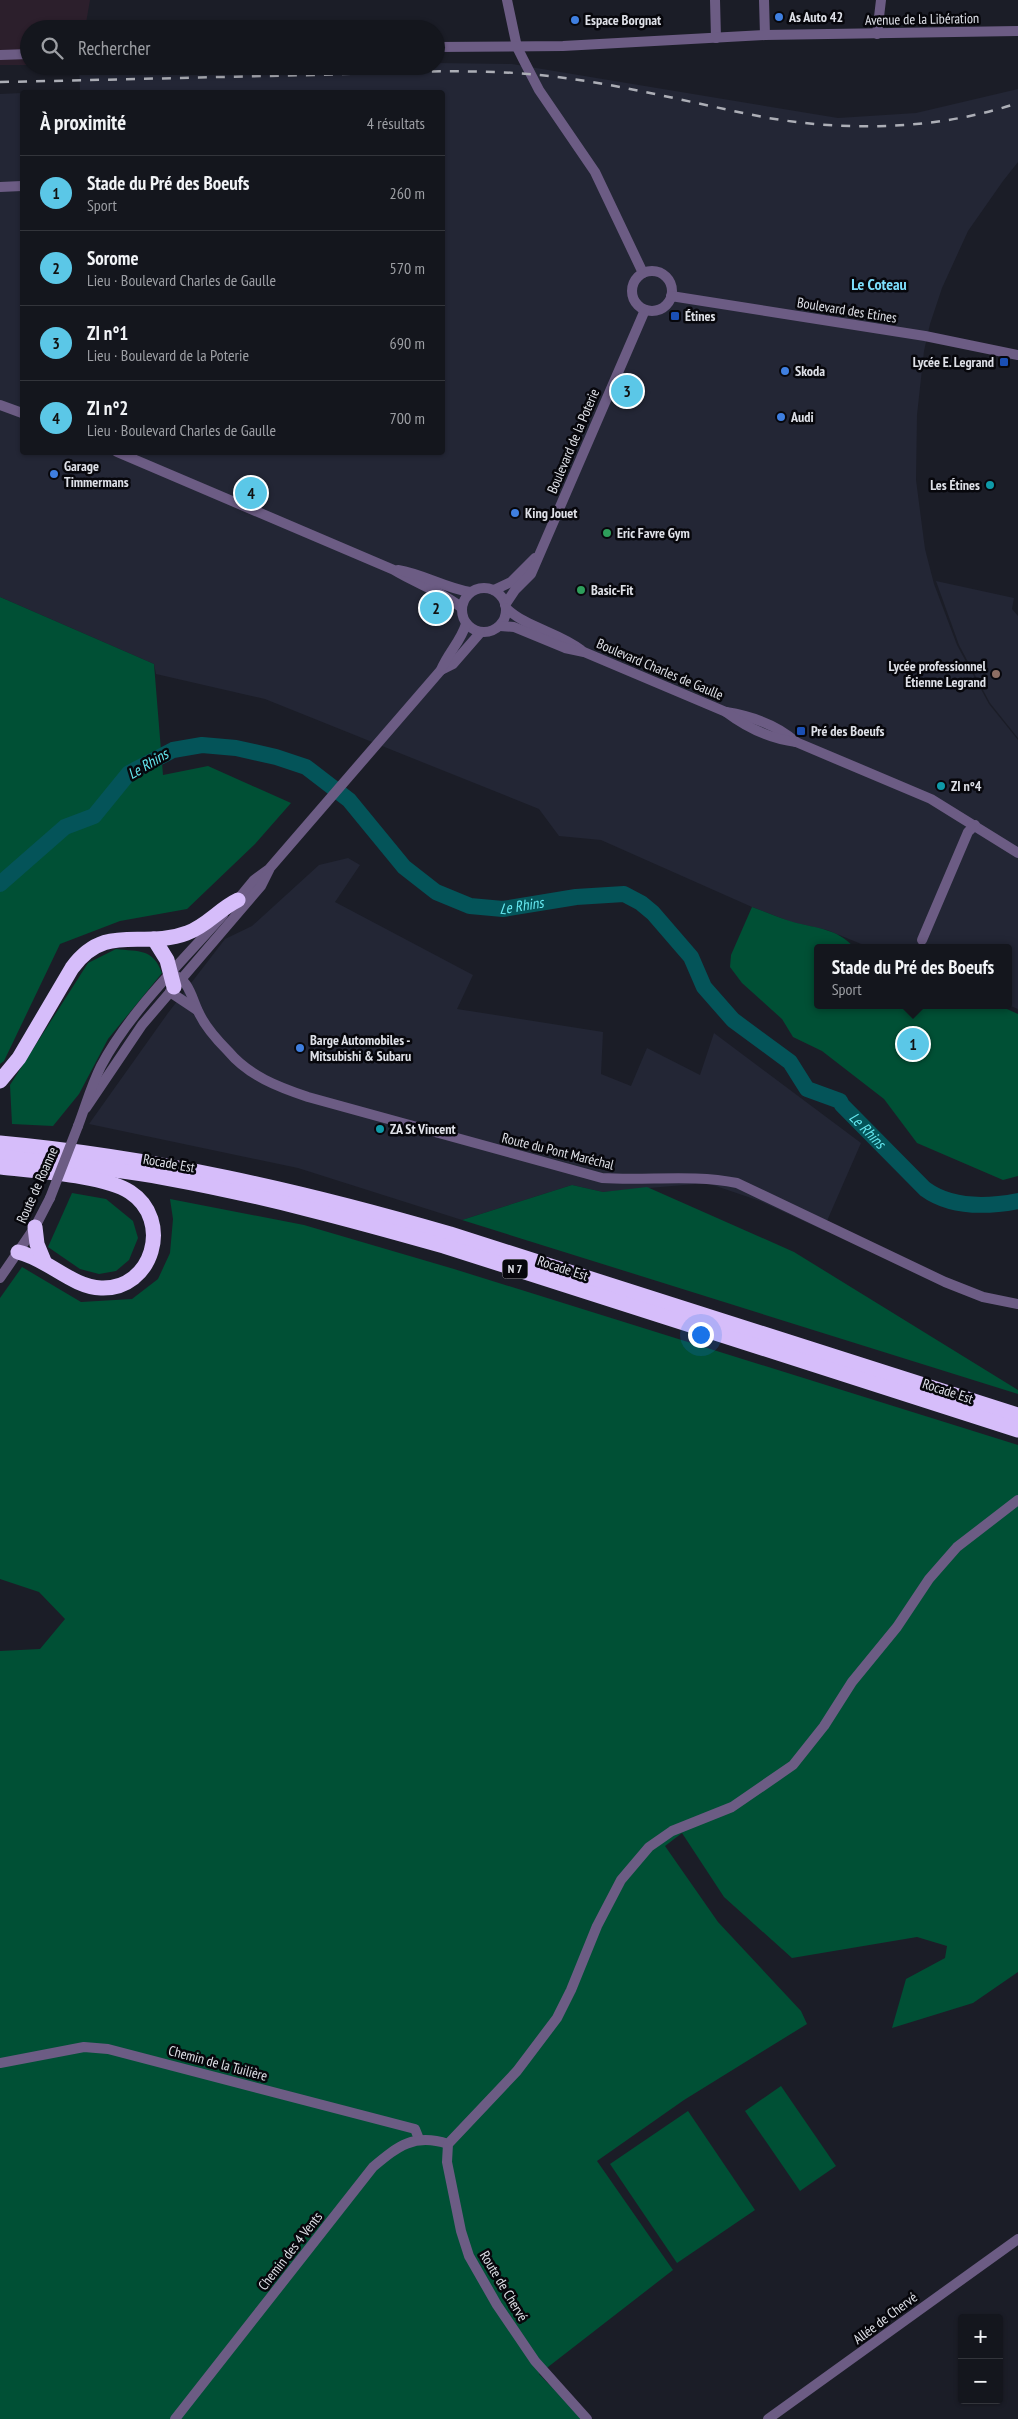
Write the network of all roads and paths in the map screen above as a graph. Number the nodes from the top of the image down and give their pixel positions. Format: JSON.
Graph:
{"nodes":[{"id":1,"x":507,"y":0,"type":"edge"},
{"id":2,"x":715,"y":0,"type":"edge"},
{"id":3,"x":764,"y":0,"type":"edge"},
{"id":4,"x":881,"y":0,"type":"edge"},
{"id":5,"x":1018,"y":31,"type":"edge"},
{"id":6,"x":877,"y":34,"type":"junction"},
{"id":7,"x":765,"y":35,"type":"junction"},
{"id":8,"x":716,"y":38,"type":"junction"},
{"id":9,"x":445,"y":47,"type":"edge"},
{"id":10,"x":517,"y":47,"type":"junction"},
{"id":11,"x":20,"y":54,"type":"edge"},
{"id":12,"x":0,"y":55,"type":"edge"},
{"id":13,"x":20,"y":186,"type":"edge"},
{"id":14,"x":0,"y":187,"type":"edge"},
{"id":15,"x":643,"y":273,"type":"junction"},
{"id":16,"x":671,"y":296,"type":"junction"},
{"id":17,"x":645,"y":310,"type":"junction"},
{"id":18,"x":1018,"y":355,"type":"edge"},
{"id":19,"x":0,"y":405,"type":"edge"},
{"id":20,"x":20,"y":410,"type":"edge"},
{"id":21,"x":124,"y":455,"type":"edge"},
{"id":22,"x":538,"y":555,"type":"junction"},
{"id":23,"x":394,"y":570,"type":"junction"},
{"id":24,"x":494,"y":590,"type":"junction"},
{"id":25,"x":470,"y":592,"type":"junction"},
{"id":26,"x":506,"y":607,"type":"junction"},
{"id":27,"x":462,"y":608,"type":"junction"},
{"id":28,"x":466,"y":624,"type":"junction"},
{"id":29,"x":500,"y":626,"type":"junction"},
{"id":30,"x":480,"y":632,"type":"junction"},
{"id":31,"x":584,"y":652,"type":"junction"},
{"id":32,"x":441,"y":670,"type":"junction"},
{"id":33,"x":974,"y":825,"type":"junction"},
{"id":34,"x":1018,"y":853,"type":"edge"},
{"id":35,"x":269,"y":869,"type":"junction"},
{"id":36,"x":238,"y":900,"type":"junction"},
{"id":37,"x":154,"y":939,"type":"junction"},
{"id":38,"x":922,"y":940,"type":"dead end"},
{"id":39,"x":173,"y":982,"type":"junction"},
{"id":40,"x":197,"y":1010,"type":"junction"},
{"id":41,"x":0,"y":1081,"type":"edge"},
{"id":42,"x":0,"y":1143,"type":"edge"},
{"id":43,"x":0,"y":1157,"type":"edge"},
{"id":44,"x":0,"y":1167,"type":"edge"},
{"id":45,"x":35,"y":1227,"type":"junction"},
{"id":46,"x":18,"y":1252,"type":"junction"},
{"id":47,"x":44,"y":1261,"type":"junction"},
{"id":48,"x":0,"y":1278,"type":"edge"},
{"id":49,"x":1018,"y":1304,"type":"edge"},
{"id":50,"x":1018,"y":1415,"type":"edge"},
{"id":51,"x":1018,"y":1430,"type":"edge"},
{"id":52,"x":1018,"y":1500,"type":"edge"},
{"id":53,"x":0,"y":2063,"type":"edge"},
{"id":54,"x":420,"y":2139,"type":"junction"},
{"id":55,"x":448,"y":2144,"type":"junction"},
{"id":56,"x":1018,"y":2239,"type":"edge"},
{"id":57,"x":175,"y":2419,"type":"edge"},
{"id":58,"x":587,"y":2419,"type":"edge"},
{"id":59,"x":768,"y":2419,"type":"edge"}],
"edges":[{"from":1,"to":10,"type":"street"},
{"from":2,"to":8,"type":"street"},
{"from":3,"to":7,"type":"street"},
{"from":4,"to":6,"type":"street"},
{"from":5,"to":6,"type":"street","name":"Avenue de la Libération"},
{"from":6,"to":7,"type":"street","name":"Avenue de la Libération"},
{"from":7,"to":8,"type":"street","name":"Avenue de la Libération"},
{"from":8,"to":10,"type":"street","name":"Avenue de la Libération"},
{"from":9,"to":10,"type":"street","name":"Avenue de la Libération"},
{"from":10,"to":15,"type":"street"},
{"from":11,"to":12,"type":"street"},
{"from":13,"to":14,"type":"street"},
{"from":15,"to":16,"type":"street"},
{"from":15,"to":17,"type":"street"},
{"from":16,"to":17,"type":"street"},
{"from":16,"to":18,"type":"street","name":"Boulevard des Etines"},
{"from":17,"to":22,"type":"street","name":"Boulevard de la Poterie"},
{"from":19,"to":20,"type":"street"},
{"from":21,"to":23,"type":"street"},
{"from":22,"to":24,"type":"street","name":"Boulevard de la Poterie"},
{"from":22,"to":26,"type":"street","name":"Boulevard de la Poterie"},
{"from":23,"to":25,"type":"street"},
{"from":23,"to":27,"type":"street"},
{"from":24,"to":25,"type":"street"},
{"from":24,"to":26,"type":"street"},
{"from":25,"to":27,"type":"street"},
{"from":26,"to":29,"type":"street"},
{"from":26,"to":31,"type":"street","name":"Boulevard Charles de Gaulle"},
{"from":27,"to":28,"type":"street"},
{"from":28,"to":30,"type":"street"},
{"from":28,"to":32,"type":"street"},
{"from":29,"to":30,"type":"street"},
{"from":29,"to":31,"type":"street","name":"Boulevard Charles de Gaulle"},
{"from":30,"to":32,"type":"street"},
{"from":31,"to":33,"type":"street","name":"Boulevard Charles de Gaulle"},
{"from":32,"to":35,"type":"street"},
{"from":33,"to":34,"type":"street","name":"Boulevard Charles de Gaulle"},
{"from":33,"to":38,"type":"street"},
{"from":35,"to":36,"type":"street"},
{"from":35,"to":39,"type":"street"},
{"from":36,"to":37,"type":"highway"},
{"from":36,"to":39,"type":"street"},
{"from":37,"to":39,"type":"highway"},
{"from":37,"to":41,"type":"highway"},
{"from":39,"to":40,"type":"street","name":"Route du Pont Maréchal"},
{"from":39,"to":40,"type":"street","name":"Route du Pont Maréchal"},
{"from":39,"to":45,"type":"street","name":"Route de Roanne","bridge":true},
{"from":40,"to":49,"type":"street","name":"Route du Pont Maréchal"},
{"from":42,"to":50,"type":"highway","name":"Rocade Est","number":"N 7"},
{"from":43,"to":51,"type":"highway","name":"Rocade Est","number":"N 7"},
{"from":44,"to":47,"type":"highway"},
{"from":45,"to":46,"type":"street","name":"Route de Roanne"},
{"from":45,"to":47,"type":"highway"},
{"from":46,"to":47,"type":"highway"},
{"from":46,"to":48,"type":"street","name":"Route de Roanne"},
{"from":52,"to":55,"type":"street"},
{"from":53,"to":54,"type":"street","name":"Chemin de la Tuilière"},
{"from":54,"to":55,"type":"street","name":"Chemin des 4 Vents"},
{"from":54,"to":57,"type":"street","name":"Chemin des 4 Vents"},
{"from":55,"to":58,"type":"street","name":"Route de Chervé"},
{"from":56,"to":59,"type":"street","name":"Allée de Chervé"}]}
